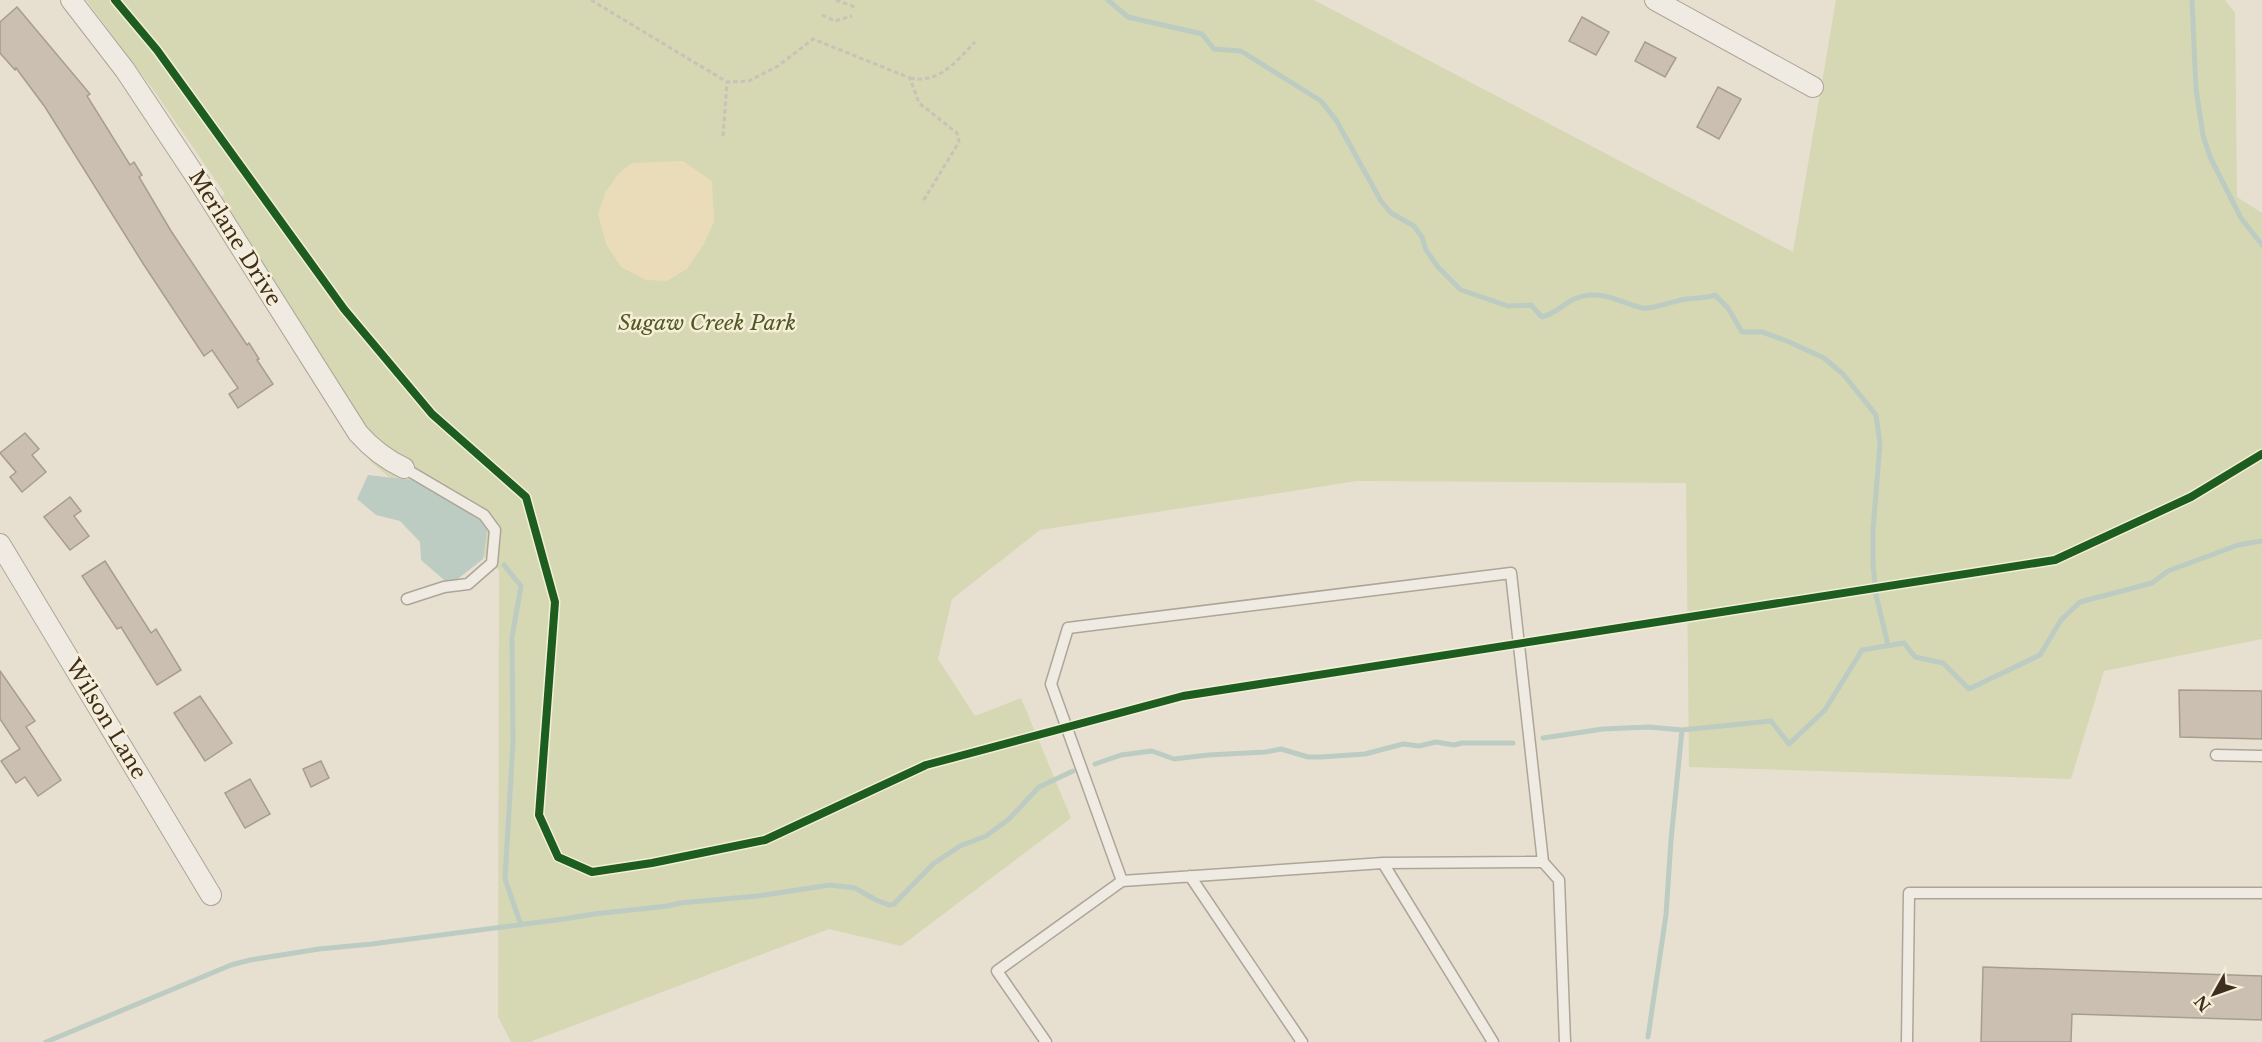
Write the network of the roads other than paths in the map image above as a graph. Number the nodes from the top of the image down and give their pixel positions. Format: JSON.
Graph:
{"nodes":[{"id":1,"x":71,"y":0,"type":"edge"},
{"id":2,"x":1654,"y":0,"type":"edge"},
{"id":3,"x":1813,"y":87,"type":"dead end"},
{"id":4,"x":405,"y":468,"type":"joint"},
{"id":5,"x":0,"y":544,"type":"edge"},
{"id":6,"x":407,"y":599,"type":"dead end"},
{"id":7,"x":2216,"y":756,"type":"dead end"},
{"id":8,"x":2262,"y":756,"type":"edge"},
{"id":9,"x":1543,"y":862,"type":"junction"},
{"id":10,"x":1383,"y":863,"type":"junction"},
{"id":11,"x":1190,"y":876,"type":"junction"},
{"id":12,"x":1122,"y":881,"type":"junction"},
{"id":13,"x":2262,"y":893,"type":"edge"},
{"id":14,"x":211,"y":895,"type":"dead end"},
{"id":15,"x":1046,"y":1042,"type":"edge"},
{"id":16,"x":1302,"y":1042,"type":"edge"},
{"id":17,"x":1493,"y":1042,"type":"edge"},
{"id":18,"x":1565,"y":1042,"type":"edge"},
{"id":19,"x":1907,"y":1042,"type":"edge"}],
"edges":[{"from":1,"to":4,"type":"street","name":"Merlane Drive"},
{"from":2,"to":3,"type":"street"},
{"from":4,"to":6,"type":"lane"},
{"from":5,"to":14,"type":"street","name":"Wilson Lane"},
{"from":7,"to":8,"type":"lane"},
{"from":9,"to":10,"type":"lane"},
{"from":9,"to":12,"type":"lane"},
{"from":9,"to":18,"type":"lane"},
{"from":10,"to":11,"type":"lane"},
{"from":10,"to":17,"type":"lane"},
{"from":11,"to":12,"type":"lane"},
{"from":11,"to":16,"type":"lane"},
{"from":12,"to":15,"type":"lane"},
{"from":13,"to":19,"type":"lane"}]}
